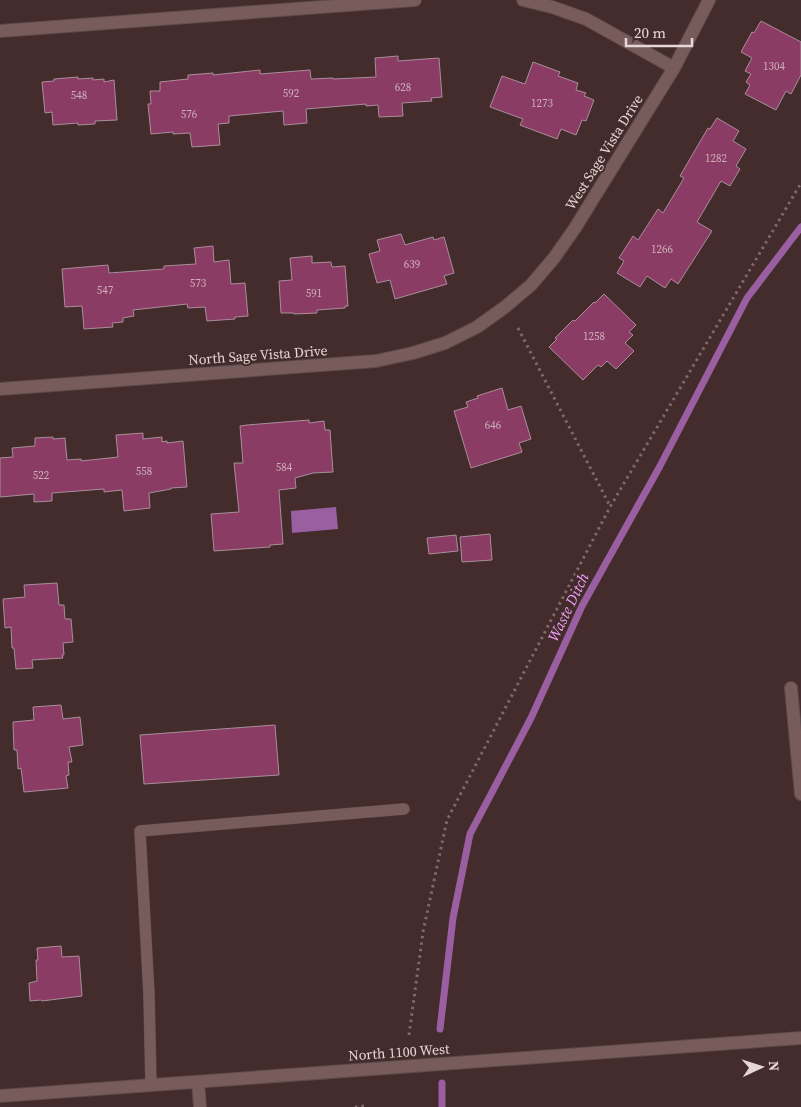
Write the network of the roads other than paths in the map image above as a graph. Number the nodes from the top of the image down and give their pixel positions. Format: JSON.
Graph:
{"nodes":[{"id":1,"x":415,"y":0,"type":"edge"},
{"id":2,"x":523,"y":0,"type":"edge"},
{"id":3,"x":709,"y":0,"type":"edge"},
{"id":4,"x":0,"y":31,"type":"edge"},
{"id":5,"x":674,"y":68,"type":"junction"},
{"id":6,"x":505,"y":307,"type":"joint"},
{"id":7,"x":0,"y":389,"type":"edge"},
{"id":8,"x":791,"y":688,"type":"dead end"},
{"id":9,"x":801,"y":794,"type":"edge"},
{"id":10,"x":404,"y":809,"type":"dead end"},
{"id":11,"x":801,"y":1038,"type":"edge"},
{"id":12,"x":198,"y":1082,"type":"junction"},
{"id":13,"x":151,"y":1085,"type":"junction"},
{"id":14,"x":0,"y":1096,"type":"edge"},
{"id":15,"x":200,"y":1107,"type":"edge"}],
"edges":[{"from":1,"to":4,"type":"street"},
{"from":2,"to":5,"type":"street"},
{"from":3,"to":5,"type":"street","name":"West Sage Vista Drive"},
{"from":5,"to":6,"type":"street","name":"West Sage Vista Drive"},
{"from":6,"to":7,"type":"street","name":"North Sage Vista Drive"},
{"from":8,"to":9,"type":"street"},
{"from":10,"to":13,"type":"lane"},
{"from":11,"to":12,"type":"street","name":"North 1100 West"},
{"from":12,"to":13,"type":"street","name":"North 1100 West"},
{"from":12,"to":15,"type":"street"},
{"from":13,"to":14,"type":"street","name":"North 1100 West"}]}
